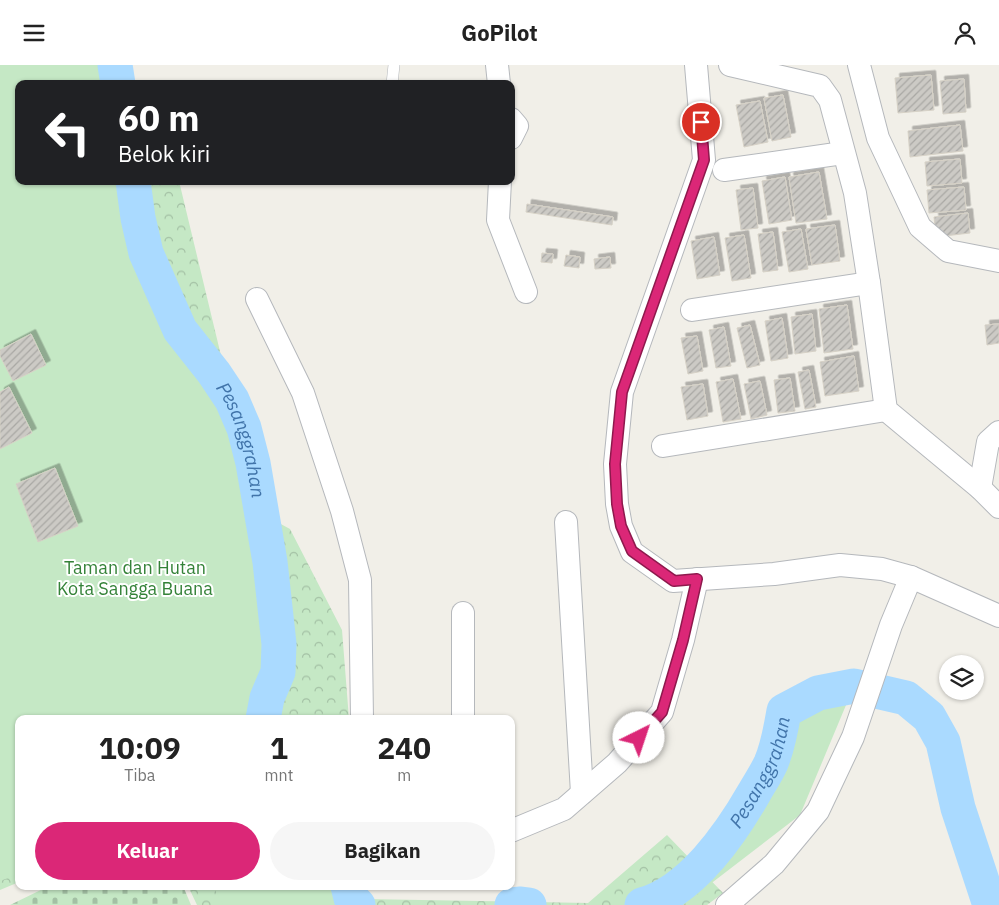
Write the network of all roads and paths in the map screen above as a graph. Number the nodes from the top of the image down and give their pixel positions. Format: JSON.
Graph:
{"nodes":[{"id":1,"x":394,"y":65,"type":"edge"},
{"id":2,"x":497,"y":65,"type":"edge"},
{"id":3,"x":696,"y":65,"type":"edge"},
{"id":4,"x":730,"y":65,"type":"edge"},
{"id":5,"x":859,"y":65,"type":"edge"},
{"id":6,"x":392,"y":80,"type":"edge"},
{"id":7,"x":499,"y":80,"type":"edge"},
{"id":8,"x":843,"y":153,"type":"junction"},
{"id":9,"x":724,"y":170,"type":"dead end"},
{"id":10,"x":500,"y":185,"type":"edge"},
{"id":11,"x":999,"y":261,"type":"edge"},
{"id":12,"x":870,"y":283,"type":"junction"},
{"id":13,"x":526,"y":292,"type":"dead end"},
{"id":14,"x":257,"y":299,"type":"dead end"},
{"id":15,"x":692,"y":310,"type":"dead end"},
{"id":16,"x":886,"y":410,"type":"junction"},
{"id":17,"x":999,"y":432,"type":"edge"},
{"id":18,"x":663,"y":446,"type":"dead end"},
{"id":19,"x":980,"y":487,"type":"junction"},
{"id":20,"x":999,"y":507,"type":"edge"},
{"id":21,"x":566,"y":522,"type":"dead end"},
{"id":22,"x":911,"y":577,"type":"junction"},
{"id":23,"x":697,"y":579,"type":"junction"},
{"id":24,"x":463,"y":613,"type":"dead end"},
{"id":25,"x":999,"y":616,"type":"edge"},
{"id":26,"x":362,"y":715,"type":"edge"},
{"id":27,"x":463,"y":715,"type":"edge"},
{"id":28,"x":582,"y":793,"type":"junction"},
{"id":29,"x":515,"y":829,"type":"edge"},
{"id":30,"x":727,"y":905,"type":"edge"}],
"edges":[{"from":1,"to":6,"type":"lane"},
{"from":2,"to":7,"type":"street"},
{"from":3,"to":23,"type":"street"},
{"from":4,"to":8,"type":"street"},
{"from":5,"to":11,"type":"street"},
{"from":8,"to":9,"type":"street"},
{"from":8,"to":12,"type":"street"},
{"from":10,"to":13,"type":"street"},
{"from":12,"to":15,"type":"street"},
{"from":12,"to":16,"type":"street"},
{"from":14,"to":26,"type":"street"},
{"from":16,"to":18,"type":"street"},
{"from":16,"to":19,"type":"street"},
{"from":17,"to":19,"type":"street"},
{"from":19,"to":20,"type":"street"},
{"from":21,"to":28,"type":"street"},
{"from":22,"to":23,"type":"street"},
{"from":22,"to":25,"type":"street"},
{"from":22,"to":30,"type":"street"},
{"from":23,"to":28,"type":"street"},
{"from":24,"to":27,"type":"street"},
{"from":28,"to":29,"type":"street"}]}
